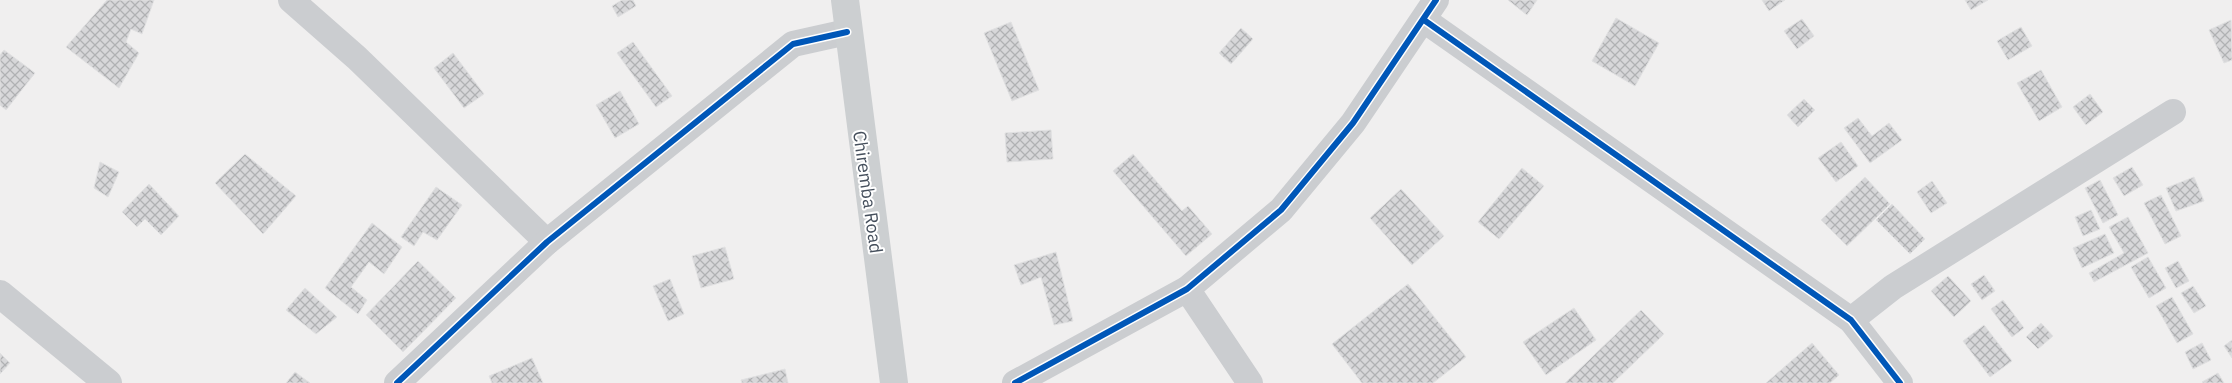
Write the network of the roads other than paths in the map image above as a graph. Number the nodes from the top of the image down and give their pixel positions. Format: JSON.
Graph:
{"nodes":[{"id":1,"x":291,"y":0,"type":"edge"},
{"id":2,"x":844,"y":0,"type":"edge"},
{"id":3,"x":1430,"y":10,"type":"edge"},
{"id":4,"x":847,"y":32,"type":"junction"},
{"id":5,"x":2173,"y":112,"type":"dead end"},
{"id":6,"x":547,"y":242,"type":"junction"},
{"id":7,"x":1187,"y":289,"type":"junction"},
{"id":8,"x":0,"y":294,"type":"edge"},
{"id":9,"x":1851,"y":320,"type":"junction"},
{"id":10,"x":108,"y":383,"type":"edge"},
{"id":11,"x":397,"y":383,"type":"edge"},
{"id":12,"x":894,"y":383,"type":"edge"},
{"id":13,"x":1014,"y":383,"type":"edge"},
{"id":14,"x":1250,"y":383,"type":"edge"},
{"id":15,"x":1900,"y":383,"type":"edge"}],
"edges":[{"from":1,"to":6,"type":"street"},
{"from":2,"to":4,"type":"main road","name":"Chiremba Road"},
{"from":3,"to":7,"type":"street"},
{"from":3,"to":9,"type":"street"},
{"from":4,"to":6,"type":"street"},
{"from":4,"to":12,"type":"main road","name":"Chiremba Road"},
{"from":5,"to":9,"type":"street"},
{"from":6,"to":11,"type":"street"},
{"from":7,"to":13,"type":"street"},
{"from":7,"to":14,"type":"street"},
{"from":8,"to":10,"type":"street"},
{"from":9,"to":15,"type":"street"}]}
